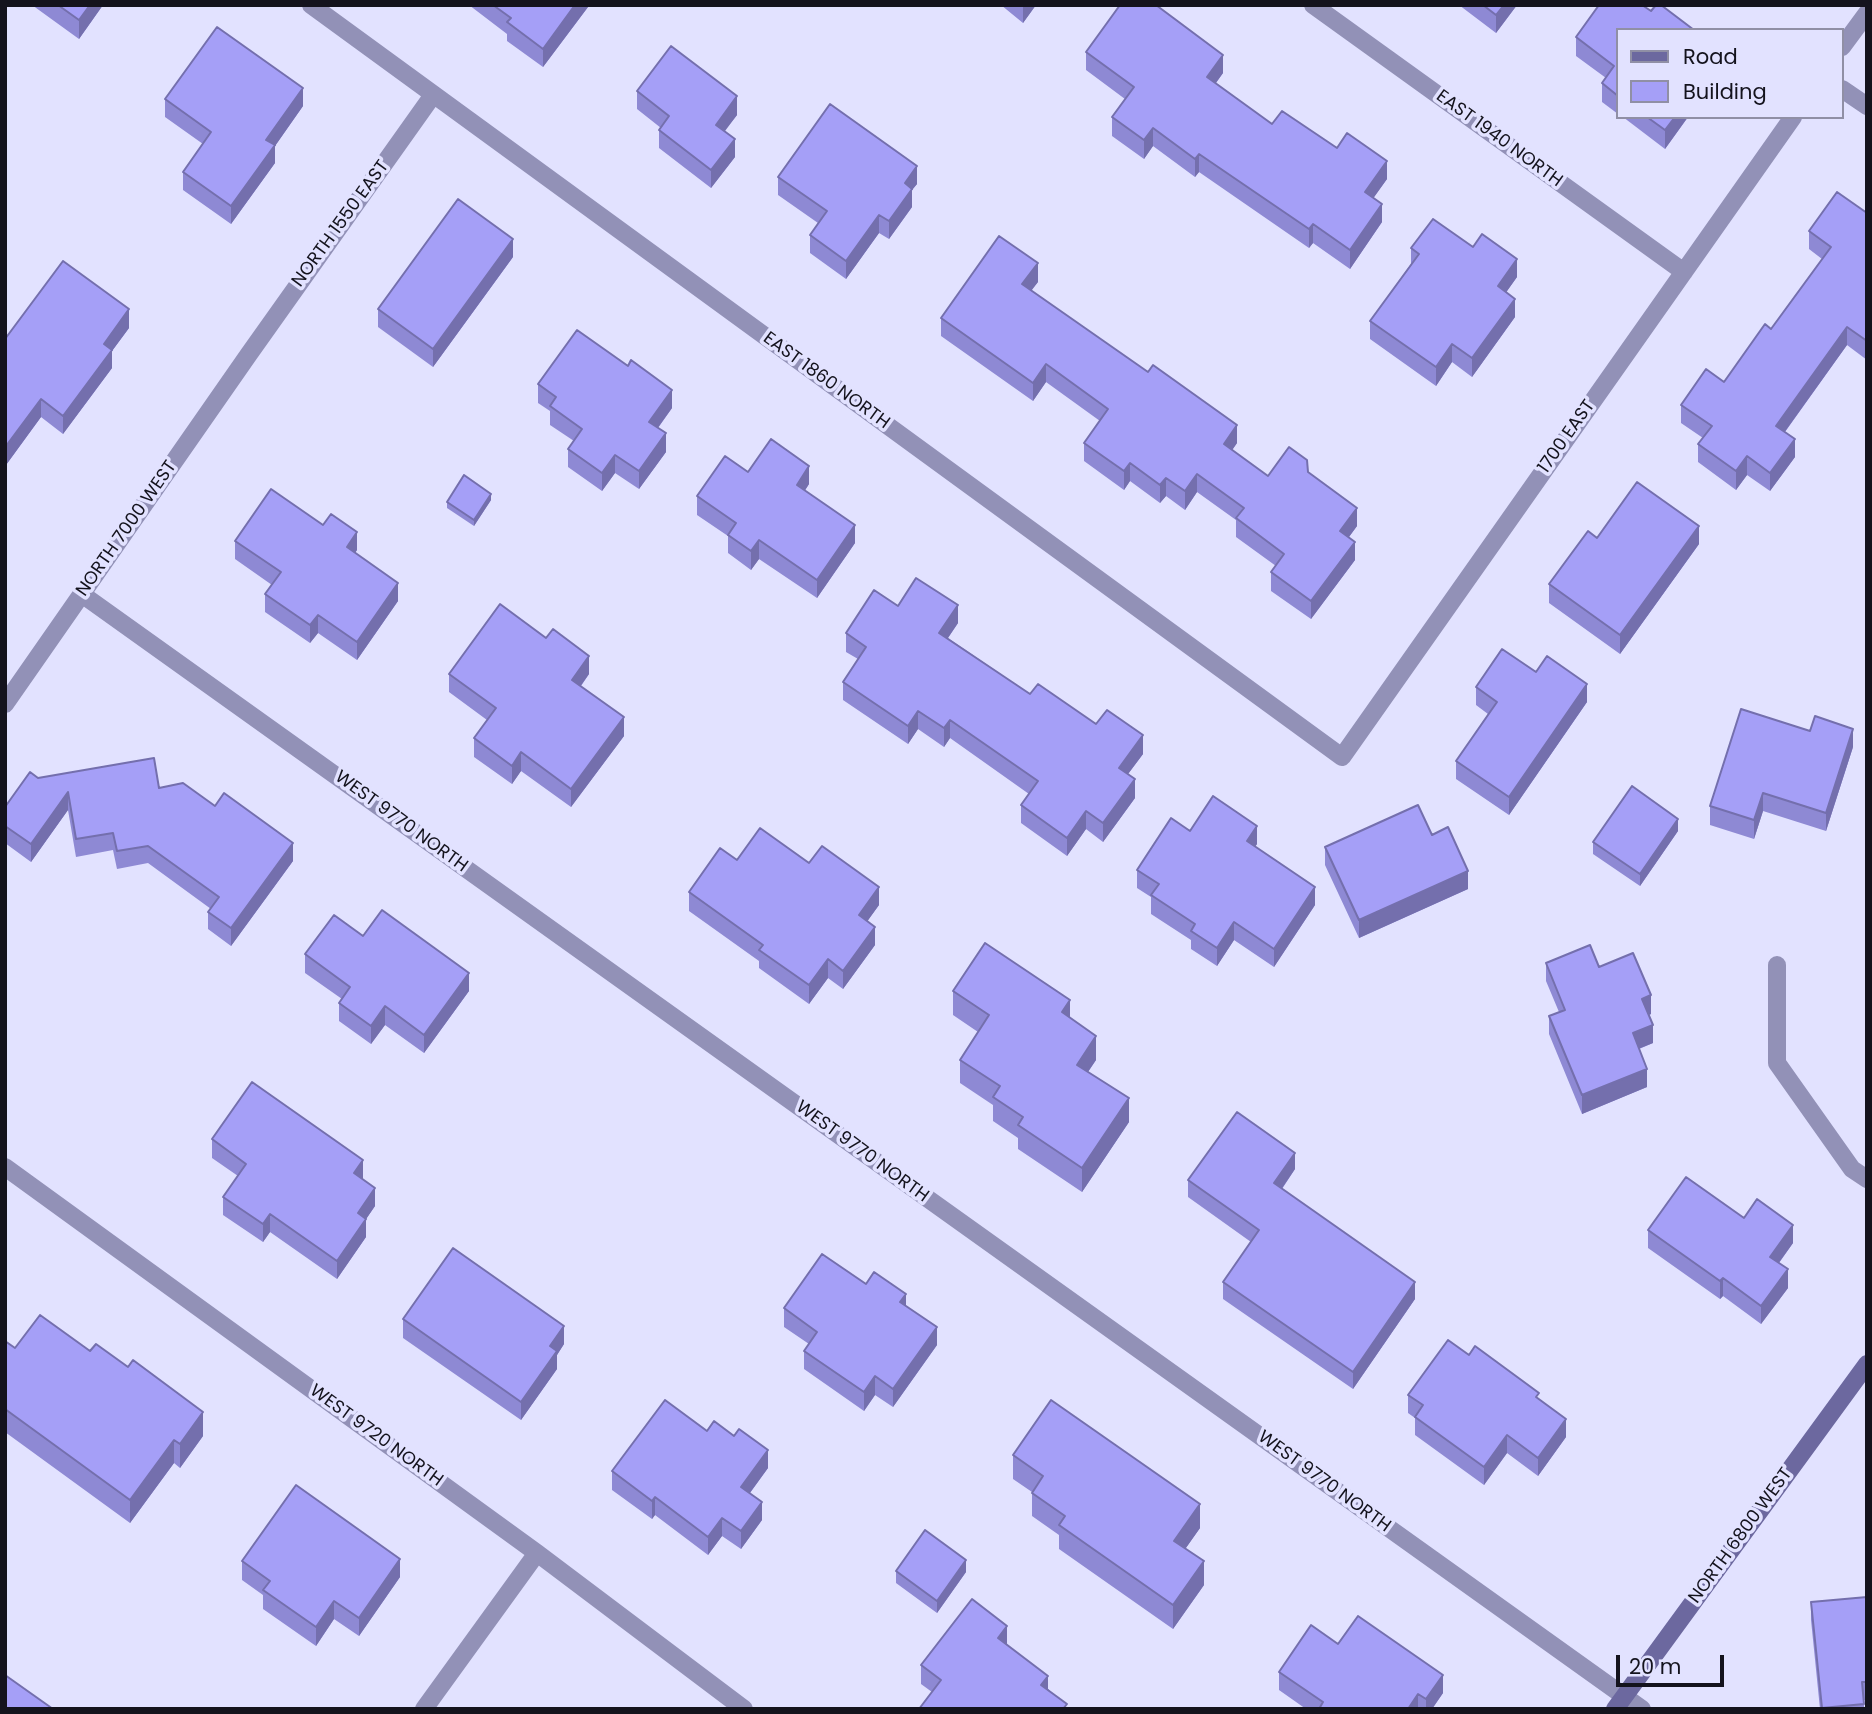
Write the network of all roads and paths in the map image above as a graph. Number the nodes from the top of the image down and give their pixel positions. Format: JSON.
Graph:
{"nodes":[{"id":1,"x":311,"y":5,"type":"edge"},
{"id":2,"x":1313,"y":5,"type":"edge"},
{"id":3,"x":1867,"y":13,"type":"edge"},
{"id":4,"x":1844,"y":44,"type":"edge"},
{"id":5,"x":1844,"y":90,"type":"edge"},
{"id":6,"x":433,"y":95,"type":"junction"},
{"id":7,"x":1867,"y":106,"type":"edge"},
{"id":8,"x":1792,"y":119,"type":"edge"},
{"id":9,"x":1684,"y":272,"type":"junction"},
{"id":10,"x":248,"y":354,"type":"joint"},
{"id":11,"x":83,"y":595,"type":"junction"},
{"id":12,"x":5,"y":704,"type":"edge"},
{"id":13,"x":1342,"y":757,"type":"joint"},
{"id":14,"x":1777,"y":965,"type":"dead end"},
{"id":15,"x":5,"y":1167,"type":"edge"},
{"id":16,"x":1867,"y":1179,"type":"edge"},
{"id":17,"x":1867,"y":1364,"type":"edge"},
{"id":18,"x":537,"y":1553,"type":"junction"},
{"id":19,"x":1620,"y":1702,"type":"edge"},
{"id":20,"x":424,"y":1709,"type":"edge"},
{"id":21,"x":744,"y":1709,"type":"edge"},
{"id":22,"x":1642,"y":1709,"type":"edge"}],
"edges":[{"from":1,"to":6,"type":"street","name":"EAST 1860 NORTH"},
{"from":2,"to":9,"type":"street","name":"EAST 1940 NORTH"},
{"from":3,"to":4,"type":"street"},
{"from":5,"to":7,"type":"street"},
{"from":6,"to":10,"type":"street","name":"NORTH 1550 EAST"},
{"from":6,"to":13,"type":"street","name":"EAST 1860 NORTH"},
{"from":8,"to":9,"type":"street","name":"1700 EAST"},
{"from":9,"to":13,"type":"street","name":"1700 EAST"},
{"from":10,"to":11,"type":"street","name":"NORTH 7000 WEST"},
{"from":11,"to":12,"type":"street","name":"NORTH 7000 WEST"},
{"from":11,"to":19,"type":"street","name":"WEST 9770 NORTH"},
{"from":14,"to":16,"type":"street"},
{"from":15,"to":18,"type":"street","name":"WEST 9720 NORTH"},
{"from":17,"to":19,"type":"street","name":"NORTH 6800 WEST"},
{"from":18,"to":20,"type":"street"},
{"from":18,"to":21,"type":"street","name":"WEST 9720 NORTH"},
{"from":19,"to":22,"type":"street","name":"WEST 9770 NORTH"}]}
